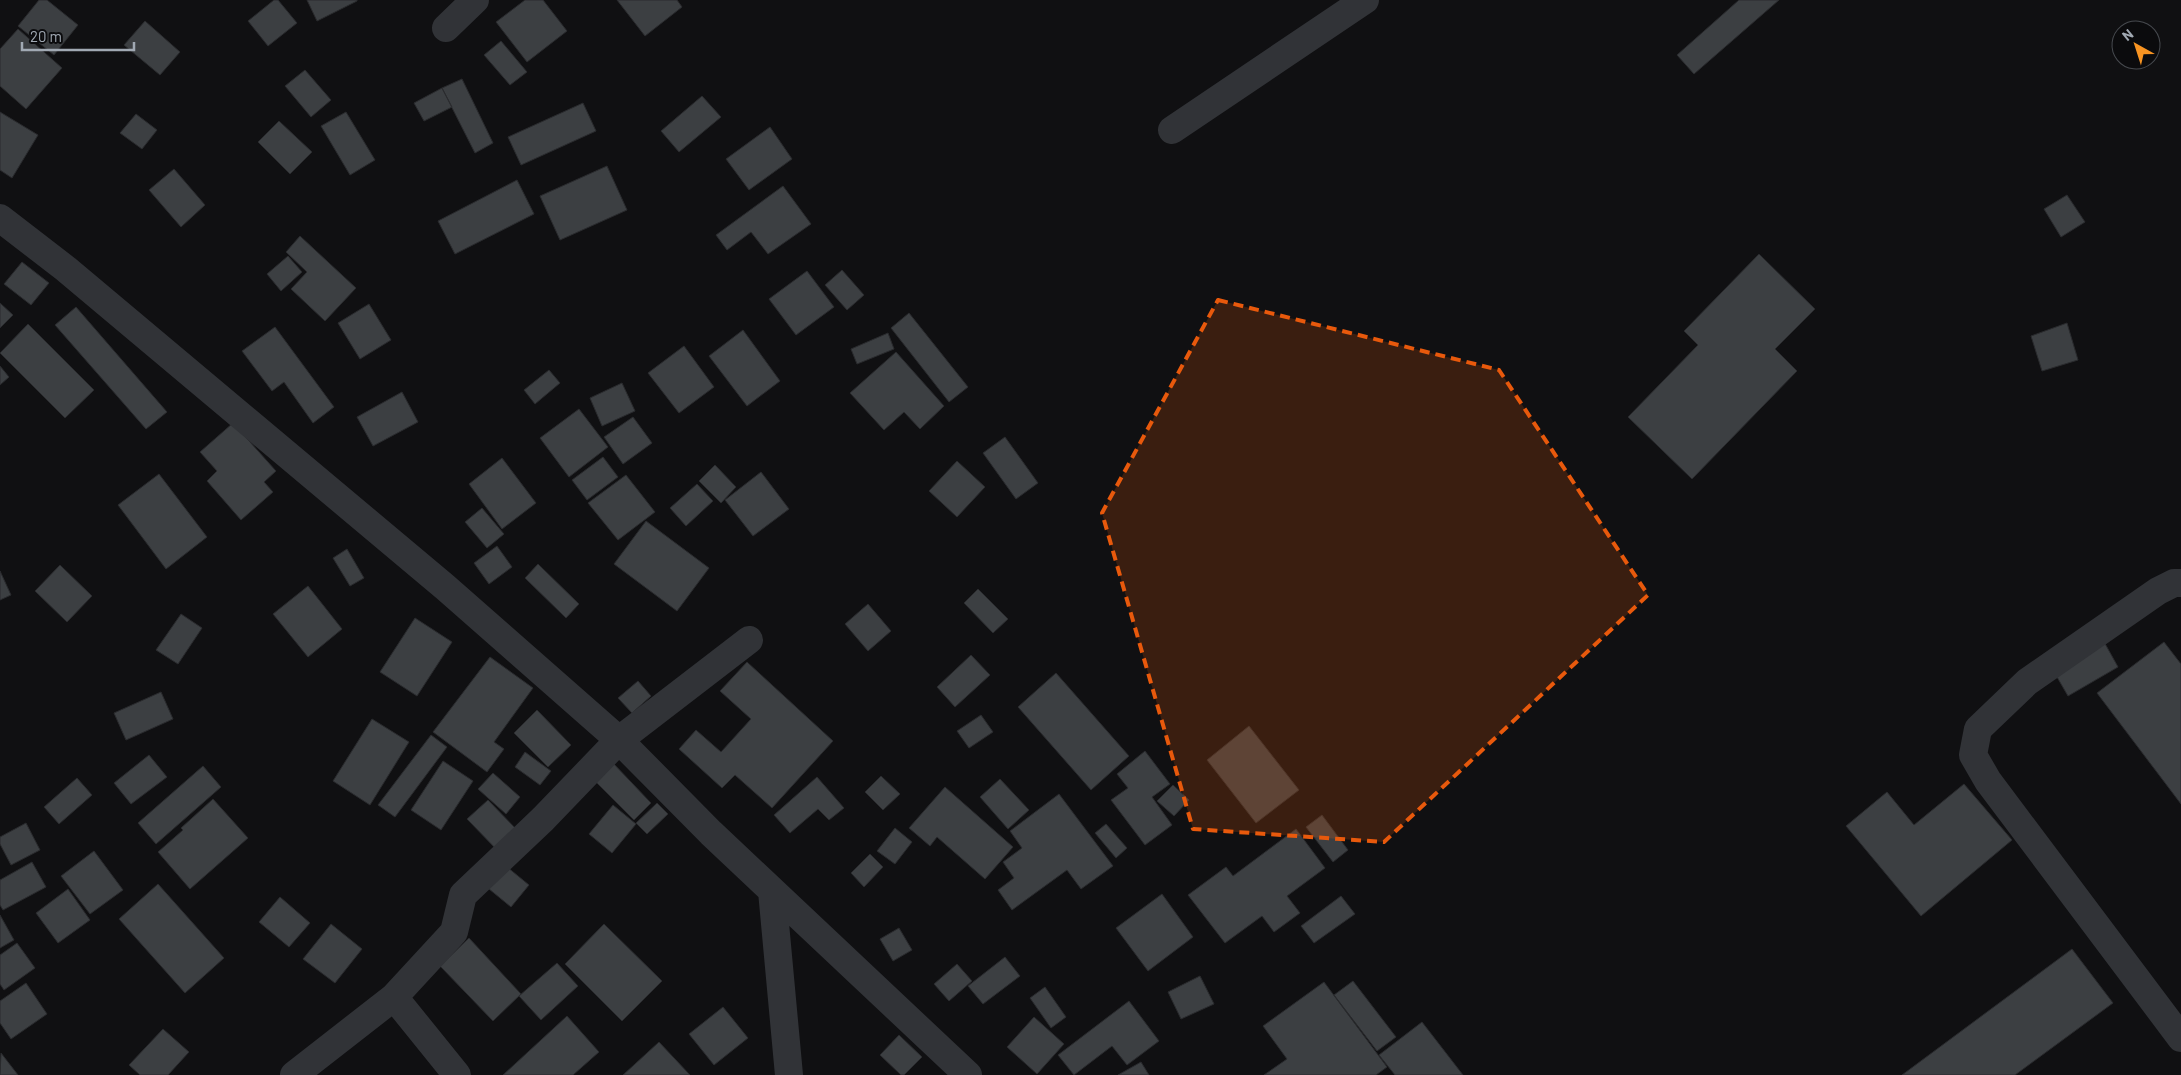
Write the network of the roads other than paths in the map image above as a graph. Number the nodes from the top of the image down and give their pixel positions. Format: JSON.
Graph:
{"nodes":[{"id":1,"x":475,"y":0,"type":"edge"},
{"id":2,"x":1365,"y":0,"type":"edge"},
{"id":3,"x":446,"y":28,"type":"dead end"},
{"id":4,"x":1172,"y":130,"type":"dead end"},
{"id":5,"x":0,"y":218,"type":"edge"},
{"id":6,"x":2181,"y":583,"type":"edge"},
{"id":7,"x":749,"y":640,"type":"dead end"},
{"id":8,"x":619,"y":740,"type":"junction"},
{"id":9,"x":772,"y":891,"type":"junction"},
{"id":10,"x":394,"y":997,"type":"junction"},
{"id":11,"x":2181,"y":1038,"type":"edge"},
{"id":12,"x":294,"y":1075,"type":"edge"},
{"id":13,"x":457,"y":1075,"type":"edge"},
{"id":14,"x":789,"y":1075,"type":"edge"},
{"id":15,"x":968,"y":1075,"type":"edge"}],
"edges":[{"from":1,"to":3,"type":"street"},
{"from":2,"to":4,"type":"street"},
{"from":5,"to":8,"type":"street"},
{"from":6,"to":11,"type":"street"},
{"from":7,"to":8,"type":"street"},
{"from":8,"to":9,"type":"street"},
{"from":8,"to":10,"type":"street"},
{"from":9,"to":14,"type":"street"},
{"from":9,"to":15,"type":"street"},
{"from":10,"to":12,"type":"street"},
{"from":10,"to":13,"type":"street"}]}
